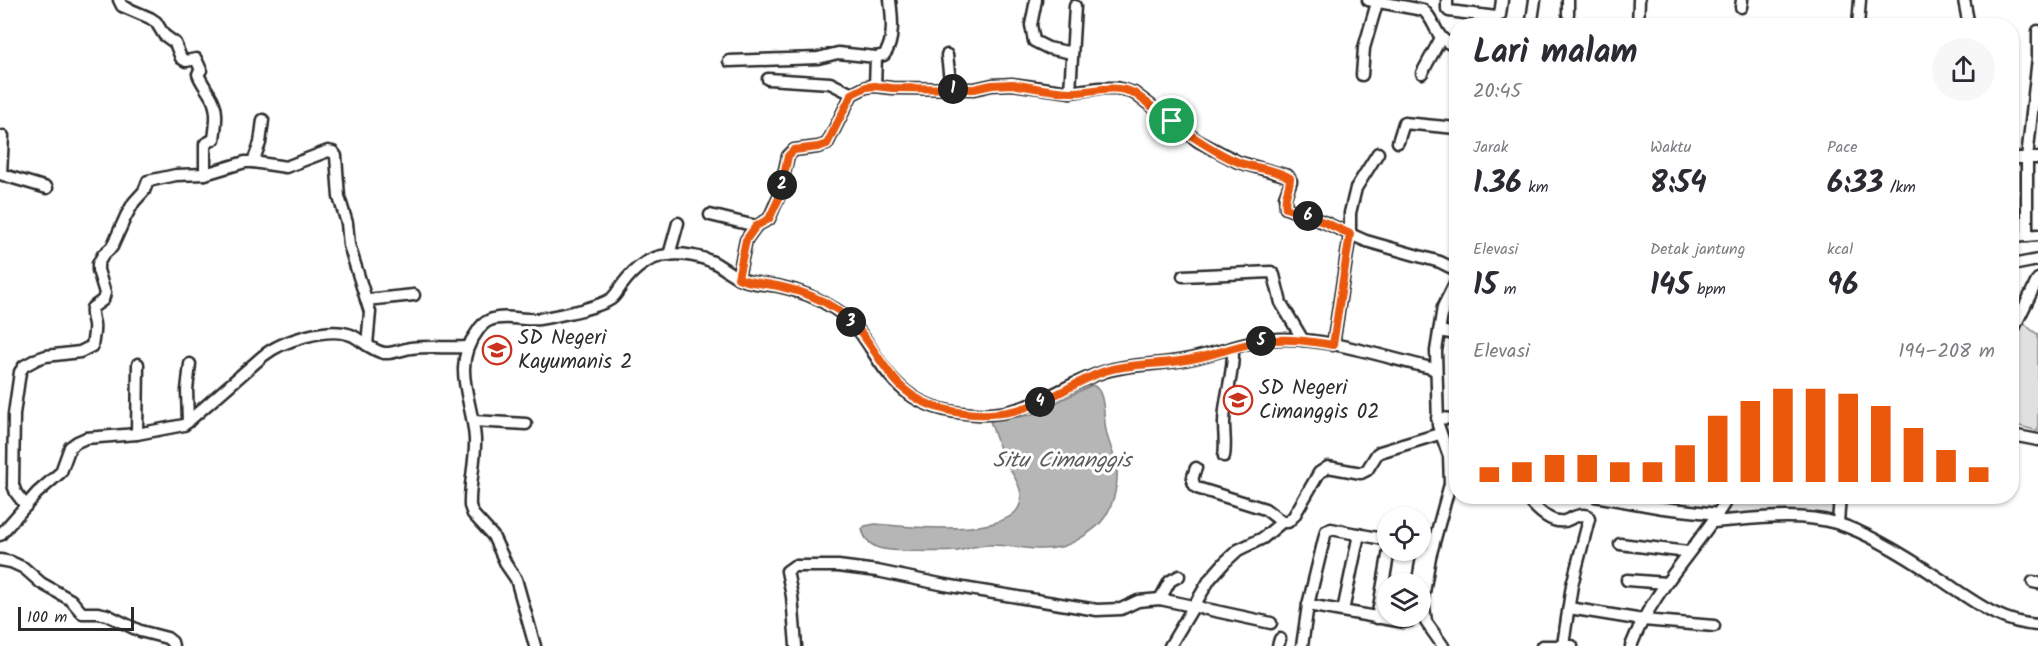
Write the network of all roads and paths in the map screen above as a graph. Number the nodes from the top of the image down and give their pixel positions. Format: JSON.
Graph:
{"nodes":[{"id":1,"x":119,"y":0,"type":"edge"},
{"id":2,"x":890,"y":0,"type":"edge"},
{"id":3,"x":1036,"y":0,"type":"edge"},
{"id":4,"x":1447,"y":0,"type":"edge"},
{"id":5,"x":1502,"y":0,"type":"edge"},
{"id":6,"x":1535,"y":0,"type":"edge"},
{"id":7,"x":1569,"y":0,"type":"edge"},
{"id":8,"x":1639,"y":0,"type":"edge"},
{"id":9,"x":1860,"y":0,"type":"edge"},
{"id":10,"x":1964,"y":0,"type":"edge"},
{"id":11,"x":1372,"y":1,"type":"edge"},
{"id":12,"x":1409,"y":4,"type":"edge"},
{"id":13,"x":1075,"y":6,"type":"dead end"},
{"id":14,"x":1568,"y":14,"type":"dead end"},
{"id":15,"x":1532,"y":18,"type":"edge"},
{"id":16,"x":1638,"y":18,"type":"edge"},
{"id":17,"x":1859,"y":18,"type":"edge"},
{"id":18,"x":1967,"y":18,"type":"edge"},
{"id":19,"x":2038,"y":31,"type":"edge"},
{"id":20,"x":1441,"y":38,"type":"junction"},
{"id":21,"x":1449,"y":43,"type":"edge"},
{"id":22,"x":1072,"y":53,"type":"junction"},
{"id":23,"x":947,"y":55,"type":"dead end"},
{"id":24,"x":876,"y":57,"type":"junction"},
{"id":25,"x":729,"y":60,"type":"dead end"},
{"id":26,"x":1422,"y":73,"type":"dead end"},
{"id":27,"x":1362,"y":75,"type":"dead end"},
{"id":28,"x":768,"y":79,"type":"dead end"},
{"id":29,"x":875,"y":86,"type":"junction"},
{"id":30,"x":951,"y":89,"type":"junction"},
{"id":31,"x":1070,"y":92,"type":"junction"},
{"id":32,"x":852,"y":94,"type":"junction"},
{"id":33,"x":263,"y":120,"type":"dead end"},
{"id":34,"x":1449,"y":127,"type":"edge"},
{"id":35,"x":3,"y":136,"type":"dead end"},
{"id":36,"x":1398,"y":142,"type":"dead end"},
{"id":37,"x":1378,"y":153,"type":"dead end"},
{"id":38,"x":2033,"y":158,"type":"edge"},
{"id":39,"x":253,"y":162,"type":"junction"},
{"id":40,"x":1,"y":174,"type":"edge"},
{"id":41,"x":205,"y":174,"type":"junction"},
{"id":42,"x":47,"y":188,"type":"dead end"},
{"id":43,"x":710,"y":215,"type":"dead end"},
{"id":44,"x":678,"y":223,"type":"dead end"},
{"id":45,"x":756,"y":226,"type":"junction"},
{"id":46,"x":1350,"y":234,"type":"junction"},
{"id":47,"x":2032,"y":236,"type":"edge"},
{"id":48,"x":669,"y":255,"type":"junction"},
{"id":49,"x":2038,"y":260,"type":"edge"},
{"id":50,"x":2019,"y":264,"type":"edge"},
{"id":51,"x":1449,"y":266,"type":"edge"},
{"id":52,"x":1183,"y":276,"type":"dead end"},
{"id":53,"x":738,"y":278,"type":"junction"},
{"id":54,"x":2038,"y":279,"type":"edge"},
{"id":55,"x":1449,"y":293,"type":"edge"},
{"id":56,"x":414,"y":295,"type":"dead end"},
{"id":57,"x":366,"y":300,"type":"junction"},
{"id":58,"x":2019,"y":318,"type":"edge"},
{"id":59,"x":1438,"y":331,"type":"junction"},
{"id":60,"x":1449,"y":333,"type":"edge"},
{"id":61,"x":1303,"y":340,"type":"junction"},
{"id":62,"x":367,"y":345,"type":"junction"},
{"id":63,"x":1333,"y":345,"type":"junction"},
{"id":64,"x":467,"y":347,"type":"junction"},
{"id":65,"x":1233,"y":349,"type":"junction"},
{"id":66,"x":138,"y":364,"type":"dead end"},
{"id":67,"x":190,"y":364,"type":"dead end"},
{"id":68,"x":1436,"y":371,"type":"junction"},
{"id":69,"x":1437,"y":418,"type":"junction"},
{"id":70,"x":1449,"y":419,"type":"edge"},
{"id":71,"x":473,"y":421,"type":"junction"},
{"id":72,"x":188,"y":422,"type":"junction"},
{"id":73,"x":526,"y":424,"type":"dead end"},
{"id":74,"x":137,"y":434,"type":"junction"},
{"id":75,"x":1440,"y":434,"type":"junction"},
{"id":76,"x":2019,"y":436,"type":"edge"},
{"id":77,"x":2038,"y":440,"type":"edge"},
{"id":78,"x":1224,"y":456,"type":"dead end"},
{"id":79,"x":1449,"y":456,"type":"edge"},
{"id":80,"x":1196,"y":468,"type":"dead end"},
{"id":81,"x":1449,"y":488,"type":"edge"},
{"id":82,"x":1534,"y":504,"type":"edge"},
{"id":83,"x":1640,"y":504,"type":"edge"},
{"id":84,"x":1724,"y":504,"type":"edge"},
{"id":85,"x":1839,"y":504,"type":"edge"},
{"id":86,"x":26,"y":506,"type":"junction"},
{"id":87,"x":1716,"y":518,"type":"junction"},
{"id":88,"x":1282,"y":522,"type":"junction"},
{"id":89,"x":1838,"y":524,"type":"junction"},
{"id":90,"x":1,"y":530,"type":"edge"},
{"id":91,"x":1359,"y":534,"type":"junction"},
{"id":92,"x":1377,"y":538,"type":"edge"},
{"id":93,"x":1620,"y":544,"type":"dead end"},
{"id":94,"x":1688,"y":552,"type":"junction"},
{"id":95,"x":0,"y":560,"type":"edge"},
{"id":96,"x":1179,"y":576,"type":"dead end"},
{"id":97,"x":1627,"y":580,"type":"dead end"},
{"id":98,"x":1665,"y":583,"type":"junction"},
{"id":99,"x":1160,"y":600,"type":"junction"},
{"id":100,"x":1311,"y":603,"type":"junction"},
{"id":101,"x":1193,"y":607,"type":"junction"},
{"id":102,"x":1569,"y":608,"type":"junction"},
{"id":103,"x":1343,"y":611,"type":"junction"},
{"id":104,"x":1377,"y":618,"type":"edge"},
{"id":105,"x":1643,"y":620,"type":"junction"},
{"id":106,"x":1271,"y":623,"type":"dead end"},
{"id":107,"x":2038,"y":625,"type":"edge"},
{"id":108,"x":1714,"y":626,"type":"dead end"},
{"id":109,"x":1634,"y":645,"type":"edge"},
{"id":110,"x":173,"y":646,"type":"edge"},
{"id":111,"x":535,"y":646,"type":"edge"},
{"id":112,"x":796,"y":646,"type":"edge"},
{"id":113,"x":1170,"y":646,"type":"edge"},
{"id":114,"x":1302,"y":646,"type":"edge"},
{"id":115,"x":1308,"y":646,"type":"edge"},
{"id":116,"x":1443,"y":646,"type":"edge"},
{"id":117,"x":1542,"y":646,"type":"edge"},
{"id":118,"x":1567,"y":646,"type":"edge"}],
"edges":[{"from":1,"to":41,"type":"street"},
{"from":2,"to":24,"type":"street"},
{"from":3,"to":22,"type":"street"},
{"from":4,"to":5,"type":"street"},
{"from":6,"to":15,"type":"street"},
{"from":7,"to":14,"type":"street"},
{"from":8,"to":16,"type":"street"},
{"from":9,"to":17,"type":"street"},
{"from":10,"to":18,"type":"street"},
{"from":11,"to":12,"type":"street"},
{"from":11,"to":27,"type":"street"},
{"from":12,"to":20,"type":"street"},
{"from":13,"to":22,"type":"street"},
{"from":19,"to":38,"type":"street"},
{"from":20,"to":21,"type":"street"},
{"from":20,"to":26,"type":"street"},
{"from":22,"to":31,"type":"street"},
{"from":23,"to":30,"type":"street"},
{"from":24,"to":25,"type":"street"},
{"from":24,"to":29,"type":"street"},
{"from":28,"to":32,"type":"street"},
{"from":29,"to":30,"type":"street"},
{"from":29,"to":32,"type":"street"},
{"from":30,"to":31,"type":"street"},
{"from":31,"to":46,"type":"street"},
{"from":32,"to":45,"type":"street"},
{"from":33,"to":39,"type":"street"},
{"from":34,"to":36,"type":"street"},
{"from":35,"to":40,"type":"street"},
{"from":37,"to":46,"type":"street"},
{"from":38,"to":47,"type":"street"},
{"from":39,"to":41,"type":"street"},
{"from":39,"to":57,"type":"street"},
{"from":40,"to":42,"type":"street"},
{"from":41,"to":86,"type":"street"},
{"from":43,"to":45,"type":"street"},
{"from":44,"to":48,"type":"street"},
{"from":45,"to":53,"type":"street"},
{"from":46,"to":51,"type":"street"},
{"from":46,"to":63,"type":"street"},
{"from":48,"to":53,"type":"street"},
{"from":48,"to":64,"type":"street"},
{"from":49,"to":50,"type":"street"},
{"from":52,"to":61,"type":"street"},
{"from":53,"to":65,"type":"street"},
{"from":54,"to":58,"type":"street"},
{"from":55,"to":59,"type":"street"},
{"from":56,"to":57,"type":"street"},
{"from":57,"to":62,"type":"street"},
{"from":59,"to":60,"type":"street"},
{"from":59,"to":68,"type":"street"},
{"from":61,"to":63,"type":"street"},
{"from":61,"to":65,"type":"street"},
{"from":62,"to":64,"type":"street"},
{"from":62,"to":72,"type":"street"},
{"from":63,"to":68,"type":"street"},
{"from":64,"to":71,"type":"street"},
{"from":65,"to":78,"type":"street"},
{"from":66,"to":74,"type":"street"},
{"from":67,"to":72,"type":"street"},
{"from":68,"to":69,"type":"street"},
{"from":69,"to":70,"type":"street"},
{"from":69,"to":75,"type":"street"},
{"from":71,"to":73,"type":"street"},
{"from":71,"to":111,"type":"street"},
{"from":72,"to":74,"type":"street"},
{"from":74,"to":86,"type":"street"},
{"from":75,"to":79,"type":"street"},
{"from":75,"to":88,"type":"street"},
{"from":76,"to":77,"type":"street"},
{"from":80,"to":88,"type":"street"},
{"from":81,"to":116,"type":"street"},
{"from":82,"to":102,"type":"street"},
{"from":83,"to":87,"type":"street"},
{"from":84,"to":87,"type":"street"},
{"from":85,"to":89,"type":"street"},
{"from":86,"to":90,"type":"street"},
{"from":87,"to":89,"type":"street"},
{"from":87,"to":94,"type":"street"},
{"from":88,"to":101,"type":"street"},
{"from":89,"to":107,"type":"street"},
{"from":91,"to":92,"type":"street"},
{"from":91,"to":100,"type":"street"},
{"from":91,"to":103,"type":"street"},
{"from":93,"to":94,"type":"street"},
{"from":94,"to":98,"type":"street"},
{"from":95,"to":110,"type":"street"},
{"from":96,"to":99,"type":"street"},
{"from":97,"to":98,"type":"street"},
{"from":98,"to":105,"type":"street"},
{"from":99,"to":101,"type":"street"},
{"from":99,"to":112,"type":"street"},
{"from":100,"to":103,"type":"street"},
{"from":100,"to":114,"type":"street"},
{"from":100,"to":115,"type":"street"},
{"from":101,"to":106,"type":"street"},
{"from":101,"to":113,"type":"street"},
{"from":102,"to":105,"type":"street"},
{"from":102,"to":118,"type":"street"},
{"from":103,"to":104,"type":"street"},
{"from":105,"to":108,"type":"street"},
{"from":105,"to":109,"type":"street"},
{"from":117,"to":118,"type":"street"}]}
